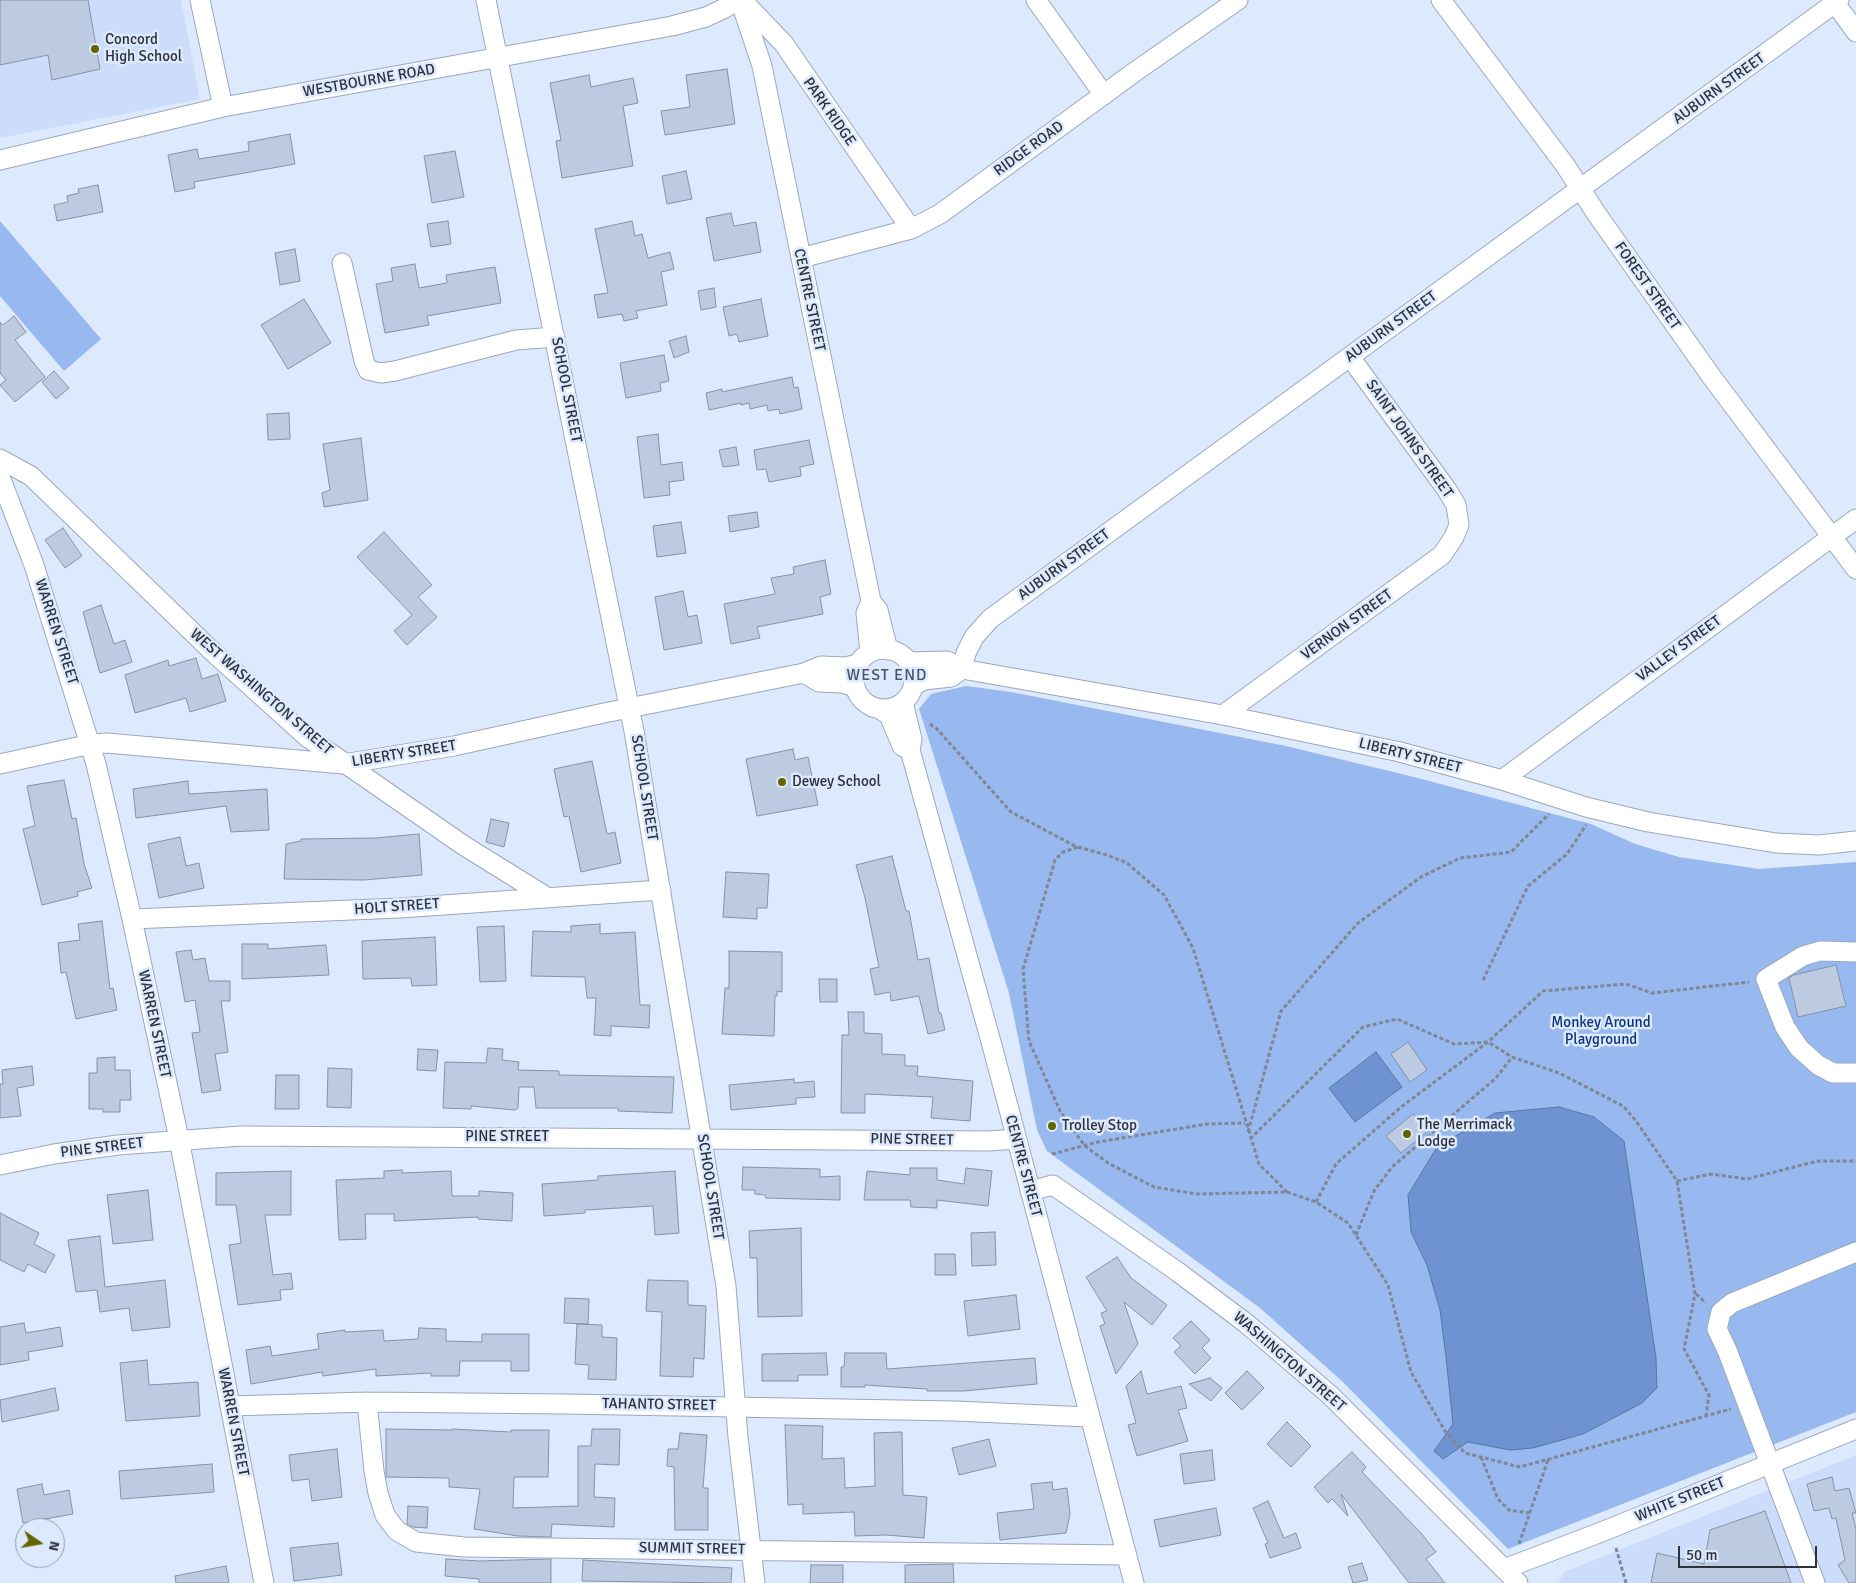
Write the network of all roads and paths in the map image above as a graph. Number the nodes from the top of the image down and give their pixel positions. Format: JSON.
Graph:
{"nodes":[{"id":1,"x":200,"y":0,"type":"edge"},
{"id":2,"x":486,"y":0,"type":"edge"},
{"id":3,"x":736,"y":0,"type":"edge"},
{"id":4,"x":741,"y":0,"type":"edge"},
{"id":5,"x":1036,"y":0,"type":"edge"},
{"id":6,"x":1238,"y":0,"type":"edge"},
{"id":7,"x":1441,"y":0,"type":"edge"},
{"id":8,"x":1837,"y":2,"type":"edge"},
{"id":9,"x":1856,"y":32,"type":"edge"},
{"id":10,"x":496,"y":57,"type":"junction"},
{"id":11,"x":1104,"y":95,"type":"junction"},
{"id":12,"x":222,"y":107,"type":"junction"},
{"id":13,"x":0,"y":160,"type":"edge"},
{"id":14,"x":1582,"y":190,"type":"junction"},
{"id":15,"x":911,"y":228,"type":"junction"},
{"id":16,"x":801,"y":258,"type":"junction"},
{"id":17,"x":342,"y":263,"type":"dead end"},
{"id":18,"x":555,"y":337,"type":"junction"},
{"id":19,"x":1350,"y":357,"type":"junction"},
{"id":20,"x":0,"y":460,"type":"edge"},
{"id":21,"x":2,"y":487,"type":"edge"},
{"id":22,"x":1856,"y":519,"type":"edge"},
{"id":23,"x":1459,"y":525,"type":"joint"},
{"id":24,"x":1832,"y":537,"type":"junction"},
{"id":25,"x":1856,"y":569,"type":"edge"},
{"id":26,"x":872,"y":655,"type":"junction"},
{"id":27,"x":908,"y":662,"type":"junction"},
{"id":28,"x":962,"y":668,"type":"junction"},
{"id":29,"x":804,"y":673,"type":"junction"},
{"id":30,"x":913,"y":686,"type":"junction"},
{"id":31,"x":855,"y":687,"type":"junction"},
{"id":32,"x":903,"y":702,"type":"junction"},
{"id":33,"x":630,"y":708,"type":"junction"},
{"id":34,"x":880,"y":709,"type":"junction"},
{"id":35,"x":1224,"y":715,"type":"junction"},
{"id":36,"x":930,"y":724,"type":"dead end"},
{"id":37,"x":91,"y":744,"type":"junction"},
{"id":38,"x":910,"y":750,"type":"junction"},
{"id":39,"x":0,"y":764,"type":"edge"},
{"id":40,"x":343,"y":764,"type":"junction"},
{"id":41,"x":1502,"y":780,"type":"junction"},
{"id":42,"x":1554,"y":809,"type":"dead end"},
{"id":43,"x":1589,"y":820,"type":"dead end"},
{"id":44,"x":1856,"y":842,"type":"edge"},
{"id":45,"x":1078,"y":847,"type":"junction"},
{"id":46,"x":661,"y":890,"type":"junction"},
{"id":47,"x":545,"y":896,"type":"junction"},
{"id":48,"x":132,"y":919,"type":"junction"},
{"id":49,"x":1856,"y":952,"type":"edge"},
{"id":50,"x":1766,"y":979,"type":"junction"},
{"id":51,"x":1483,"y":980,"type":"dead end"},
{"id":52,"x":1488,"y":1042,"type":"junction"},
{"id":53,"x":1512,"y":1057,"type":"junction"},
{"id":54,"x":1856,"y":1073,"type":"edge"},
{"id":55,"x":1245,"y":1123,"type":"junction"},
{"id":56,"x":1248,"y":1132,"type":"junction"},
{"id":57,"x":703,"y":1138,"type":"junction"},
{"id":58,"x":1016,"y":1138,"type":"junction"},
{"id":59,"x":179,"y":1139,"type":"junction"},
{"id":60,"x":1250,"y":1139,"type":"junction"},
{"id":61,"x":1085,"y":1146,"type":"junction"},
{"id":62,"x":1052,"y":1154,"type":"dead end"},
{"id":63,"x":1856,"y":1161,"type":"edge"},
{"id":64,"x":0,"y":1165,"type":"edge"},
{"id":65,"x":1677,"y":1181,"type":"junction"},
{"id":66,"x":1030,"y":1191,"type":"junction"},
{"id":67,"x":1287,"y":1192,"type":"junction"},
{"id":68,"x":1316,"y":1202,"type":"junction"},
{"id":69,"x":1356,"y":1235,"type":"junction"},
{"id":70,"x":1856,"y":1252,"type":"edge"},
{"id":71,"x":367,"y":1402,"type":"junction"},
{"id":72,"x":230,"y":1406,"type":"junction"},
{"id":73,"x":736,"y":1406,"type":"junction"},
{"id":74,"x":1749,"y":1407,"type":"junction"},
{"id":75,"x":1706,"y":1416,"type":"junction"},
{"id":76,"x":1088,"y":1417,"type":"junction"},
{"id":77,"x":1856,"y":1429,"type":"edge"},
{"id":78,"x":1480,"y":1457,"type":"junction"},
{"id":79,"x":1548,"y":1459,"type":"junction"},
{"id":80,"x":1770,"y":1463,"type":"junction"},
{"id":81,"x":1529,"y":1513,"type":"junction"},
{"id":82,"x":1519,"y":1545,"type":"dead end"},
{"id":83,"x":1616,"y":1548,"type":"dead end"},
{"id":84,"x":750,"y":1550,"type":"junction"},
{"id":85,"x":1126,"y":1555,"type":"junction"},
{"id":86,"x":1504,"y":1569,"type":"junction"},
{"id":87,"x":264,"y":1583,"type":"edge"},
{"id":88,"x":755,"y":1583,"type":"edge"},
{"id":89,"x":1134,"y":1583,"type":"edge"},
{"id":90,"x":1518,"y":1583,"type":"edge"},
{"id":91,"x":1626,"y":1583,"type":"edge"},
{"id":92,"x":1815,"y":1583,"type":"edge"}],
"edges":[{"from":1,"to":12,"type":"street"},
{"from":2,"to":10,"type":"street","name":"SCHOOL STREET"},
{"from":3,"to":10,"type":"street","name":"WESTBOURNE ROAD"},
{"from":4,"to":15,"type":"street","name":"PARK RIDGE"},
{"from":4,"to":16,"type":"street","name":"CENTRE STREET"},
{"from":5,"to":11,"type":"street"},
{"from":6,"to":11,"type":"street","name":"RIDGE ROAD"},
{"from":7,"to":14,"type":"street","name":"FOREST STREET"},
{"from":8,"to":9,"type":"street"},
{"from":8,"to":14,"type":"street","name":"AUBURN STREET"},
{"from":10,"to":12,"type":"street","name":"WESTBOURNE ROAD"},
{"from":10,"to":18,"type":"street","name":"SCHOOL STREET"},
{"from":11,"to":15,"type":"street","name":"RIDGE ROAD"},
{"from":12,"to":13,"type":"street","name":"WESTBOURNE ROAD"},
{"from":14,"to":19,"type":"street","name":"AUBURN STREET"},
{"from":14,"to":24,"type":"street","name":"FOREST STREET"},
{"from":15,"to":16,"type":"street","name":"RIDGE ROAD"},
{"from":16,"to":26,"type":"street","name":"CENTRE STREET"},
{"from":17,"to":18,"type":"street"},
{"from":18,"to":33,"type":"street","name":"SCHOOL STREET"},
{"from":19,"to":23,"type":"street","name":"SAINT JOHNS STREET"},
{"from":19,"to":28,"type":"street","name":"AUBURN STREET"},
{"from":20,"to":40,"type":"street","name":"WEST WASHINGTON STREET"},
{"from":21,"to":37,"type":"street","name":"WARREN STREET"},
{"from":22,"to":24,"type":"street","name":"VALLEY STREET"},
{"from":23,"to":35,"type":"street","name":"VERNON STREET"},
{"from":24,"to":25,"type":"street","name":"FOREST STREET"},
{"from":24,"to":41,"type":"street","name":"VALLEY STREET"},
{"from":26,"to":27,"type":"street"},
{"from":26,"to":29,"type":"street","name":"LIBERTY STREET"},
{"from":26,"to":31,"type":"street"},
{"from":27,"to":28,"type":"street","name":"LIBERTY STREET"},
{"from":27,"to":30,"type":"street"},
{"from":28,"to":30,"type":"street"},
{"from":28,"to":35,"type":"street","name":"LIBERTY STREET"},
{"from":29,"to":31,"type":"street"},
{"from":29,"to":33,"type":"street","name":"LIBERTY STREET"},
{"from":30,"to":32,"type":"street"},
{"from":31,"to":34,"type":"street"},
{"from":32,"to":34,"type":"street"},
{"from":32,"to":38,"type":"street","name":"CENTRE STREET"},
{"from":33,"to":40,"type":"street","name":"LIBERTY STREET"},
{"from":33,"to":46,"type":"street","name":"SCHOOL STREET"},
{"from":34,"to":38,"type":"street","name":"CENTRE STREET"},
{"from":35,"to":41,"type":"street","name":"LIBERTY STREET"},
{"from":36,"to":45,"type":"path"},
{"from":37,"to":39,"type":"street","name":"LIBERTY STREET"},
{"from":37,"to":40,"type":"street","name":"LIBERTY STREET"},
{"from":37,"to":48,"type":"street","name":"WARREN STREET"},
{"from":38,"to":58,"type":"street","name":"CENTRE STREET"},
{"from":40,"to":47,"type":"street","name":"WEST WASHINGTON STREET"},
{"from":41,"to":44,"type":"street","name":"LIBERTY STREET"},
{"from":42,"to":56,"type":"path"},
{"from":43,"to":51,"type":"path"},
{"from":45,"to":55,"type":"path"},
{"from":45,"to":61,"type":"path"},
{"from":46,"to":47,"type":"street","name":"HOLT STREET"},
{"from":46,"to":57,"type":"street","name":"SCHOOL STREET"},
{"from":47,"to":48,"type":"street","name":"HOLT STREET"},
{"from":48,"to":59,"type":"street","name":"WARREN STREET"},
{"from":49,"to":50,"type":"street"},
{"from":50,"to":52,"type":"path"},
{"from":50,"to":54,"type":"street"},
{"from":52,"to":53,"type":"path"},
{"from":52,"to":60,"type":"path"},
{"from":52,"to":68,"type":"path"},
{"from":53,"to":65,"type":"path"},
{"from":53,"to":69,"type":"path"},
{"from":55,"to":56,"type":"path"},
{"from":55,"to":61,"type":"path"},
{"from":56,"to":60,"type":"path"},
{"from":57,"to":58,"type":"street","name":"PINE STREET"},
{"from":57,"to":59,"type":"street","name":"PINE STREET"},
{"from":57,"to":73,"type":"street","name":"SCHOOL STREET"},
{"from":58,"to":66,"type":"street","name":"CENTRE STREET"},
{"from":59,"to":64,"type":"street","name":"PINE STREET"},
{"from":59,"to":72,"type":"street","name":"WARREN STREET"},
{"from":60,"to":67,"type":"path"},
{"from":61,"to":62,"type":"path"},
{"from":61,"to":67,"type":"path"},
{"from":63,"to":65,"type":"path"},
{"from":65,"to":75,"type":"path"},
{"from":66,"to":76,"type":"street","name":"CENTRE STREET"},
{"from":66,"to":86,"type":"street","name":"WASHINGTON STREET"},
{"from":67,"to":68,"type":"path"},
{"from":68,"to":69,"type":"path"},
{"from":69,"to":78,"type":"path"},
{"from":70,"to":74,"type":"street"},
{"from":71,"to":72,"type":"street","name":"TAHANTO STREET"},
{"from":71,"to":73,"type":"street","name":"TAHANTO STREET"},
{"from":71,"to":84,"type":"street","name":"SUMMIT STREET"},
{"from":72,"to":87,"type":"street","name":"WARREN STREET"},
{"from":73,"to":76,"type":"street","name":"TAHANTO STREET"},
{"from":73,"to":84,"type":"street","name":"SCHOOL STREET"},
{"from":74,"to":75,"type":"path"},
{"from":74,"to":80,"type":"street"},
{"from":75,"to":79,"type":"path"},
{"from":76,"to":85,"type":"street","name":"CENTRE STREET"},
{"from":77,"to":80,"type":"street","name":"WHITE STREET"},
{"from":78,"to":79,"type":"path"},
{"from":78,"to":81,"type":"path"},
{"from":79,"to":81,"type":"path"},
{"from":80,"to":86,"type":"street","name":"WHITE STREET"},
{"from":80,"to":92,"type":"street"},
{"from":81,"to":82,"type":"path"},
{"from":83,"to":91,"type":"path"},
{"from":84,"to":85,"type":"street","name":"SUMMIT STREET"},
{"from":84,"to":88,"type":"street","name":"SCHOOL STREET"},
{"from":85,"to":89,"type":"street","name":"CENTRE STREET"},
{"from":86,"to":90,"type":"street","name":"WASHINGTON STREET"}]}
